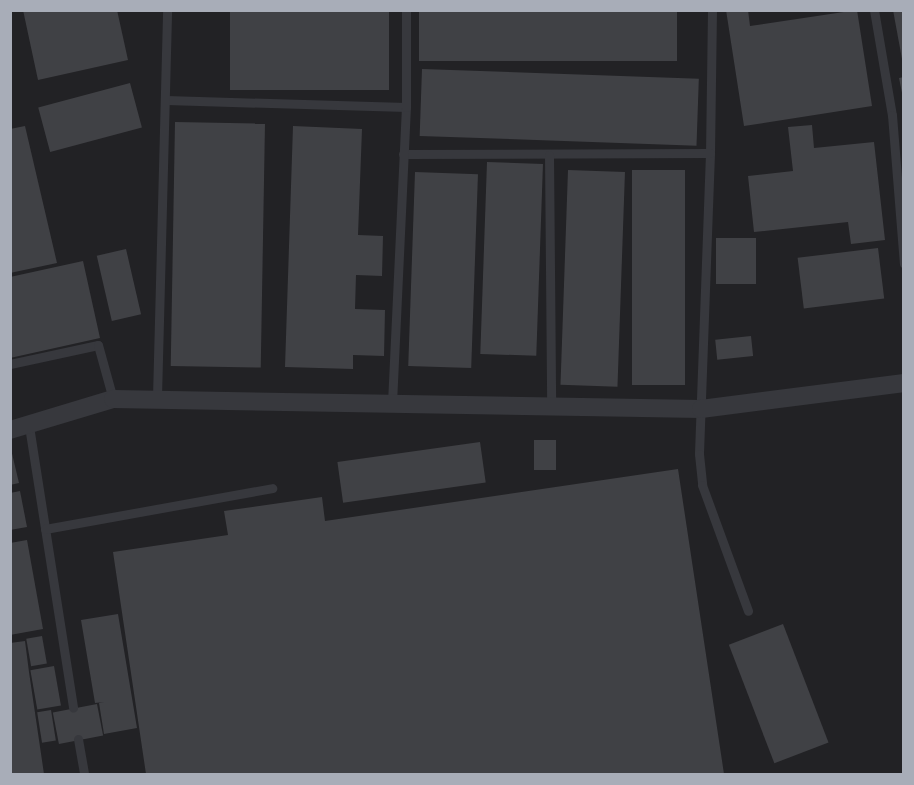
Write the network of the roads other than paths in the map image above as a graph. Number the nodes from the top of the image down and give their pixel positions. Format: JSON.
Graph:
{"nodes":[{"id":1,"x":167,"y":10,"type":"edge"},
{"id":2,"x":406,"y":10,"type":"edge"},
{"id":3,"x":712,"y":10,"type":"edge"},
{"id":4,"x":874,"y":10,"type":"edge"},
{"id":5,"x":166,"y":100,"type":"junction"},
{"id":6,"x":406,"y":106,"type":"junction"},
{"id":7,"x":710,"y":153,"type":"junction"},
{"id":8,"x":403,"y":154,"type":"junction"},
{"id":9,"x":549,"y":155,"type":"junction"},
{"id":10,"x":903,"y":264,"type":"edge"},
{"id":11,"x":10,"y":364,"type":"edge"},
{"id":12,"x":903,"y":383,"type":"edge"},
{"id":13,"x":157,"y":397,"type":"junction"},
{"id":14,"x":113,"y":399,"type":"junction"},
{"id":15,"x":392,"y":403,"type":"junction"},
{"id":16,"x":551,"y":406,"type":"junction"},
{"id":17,"x":701,"y":409,"type":"junction"},
{"id":18,"x":29,"y":426,"type":"junction"},
{"id":19,"x":10,"y":430,"type":"edge"},
{"id":20,"x":272,"y":489,"type":"dead end"},
{"id":21,"x":45,"y":529,"type":"junction"},
{"id":22,"x":748,"y":611,"type":"dead end"},
{"id":23,"x":73,"y":708,"type":"dead end"},
{"id":24,"x":78,"y":739,"type":"dead end"},
{"id":25,"x":84,"y":774,"type":"edge"}],
"edges":[{"from":1,"to":5,"type":"lane"},
{"from":2,"to":6,"type":"lane"},
{"from":3,"to":7,"type":"lane"},
{"from":4,"to":10,"type":"lane"},
{"from":5,"to":6,"type":"lane"},
{"from":5,"to":13,"type":"lane"},
{"from":6,"to":8,"type":"lane"},
{"from":7,"to":9,"type":"lane"},
{"from":7,"to":17,"type":"lane"},
{"from":8,"to":9,"type":"lane"},
{"from":8,"to":15,"type":"lane"},
{"from":9,"to":16,"type":"lane"},
{"from":11,"to":14,"type":"lane"},
{"from":12,"to":17,"type":"street"},
{"from":13,"to":14,"type":"street"},
{"from":13,"to":15,"type":"street"},
{"from":14,"to":18,"type":"street"},
{"from":15,"to":16,"type":"street"},
{"from":16,"to":17,"type":"street"},
{"from":17,"to":22,"type":"lane"},
{"from":18,"to":19,"type":"street"},
{"from":18,"to":21,"type":"lane"},
{"from":20,"to":21,"type":"lane"},
{"from":21,"to":23,"type":"lane"},
{"from":24,"to":25,"type":"lane"}]}
